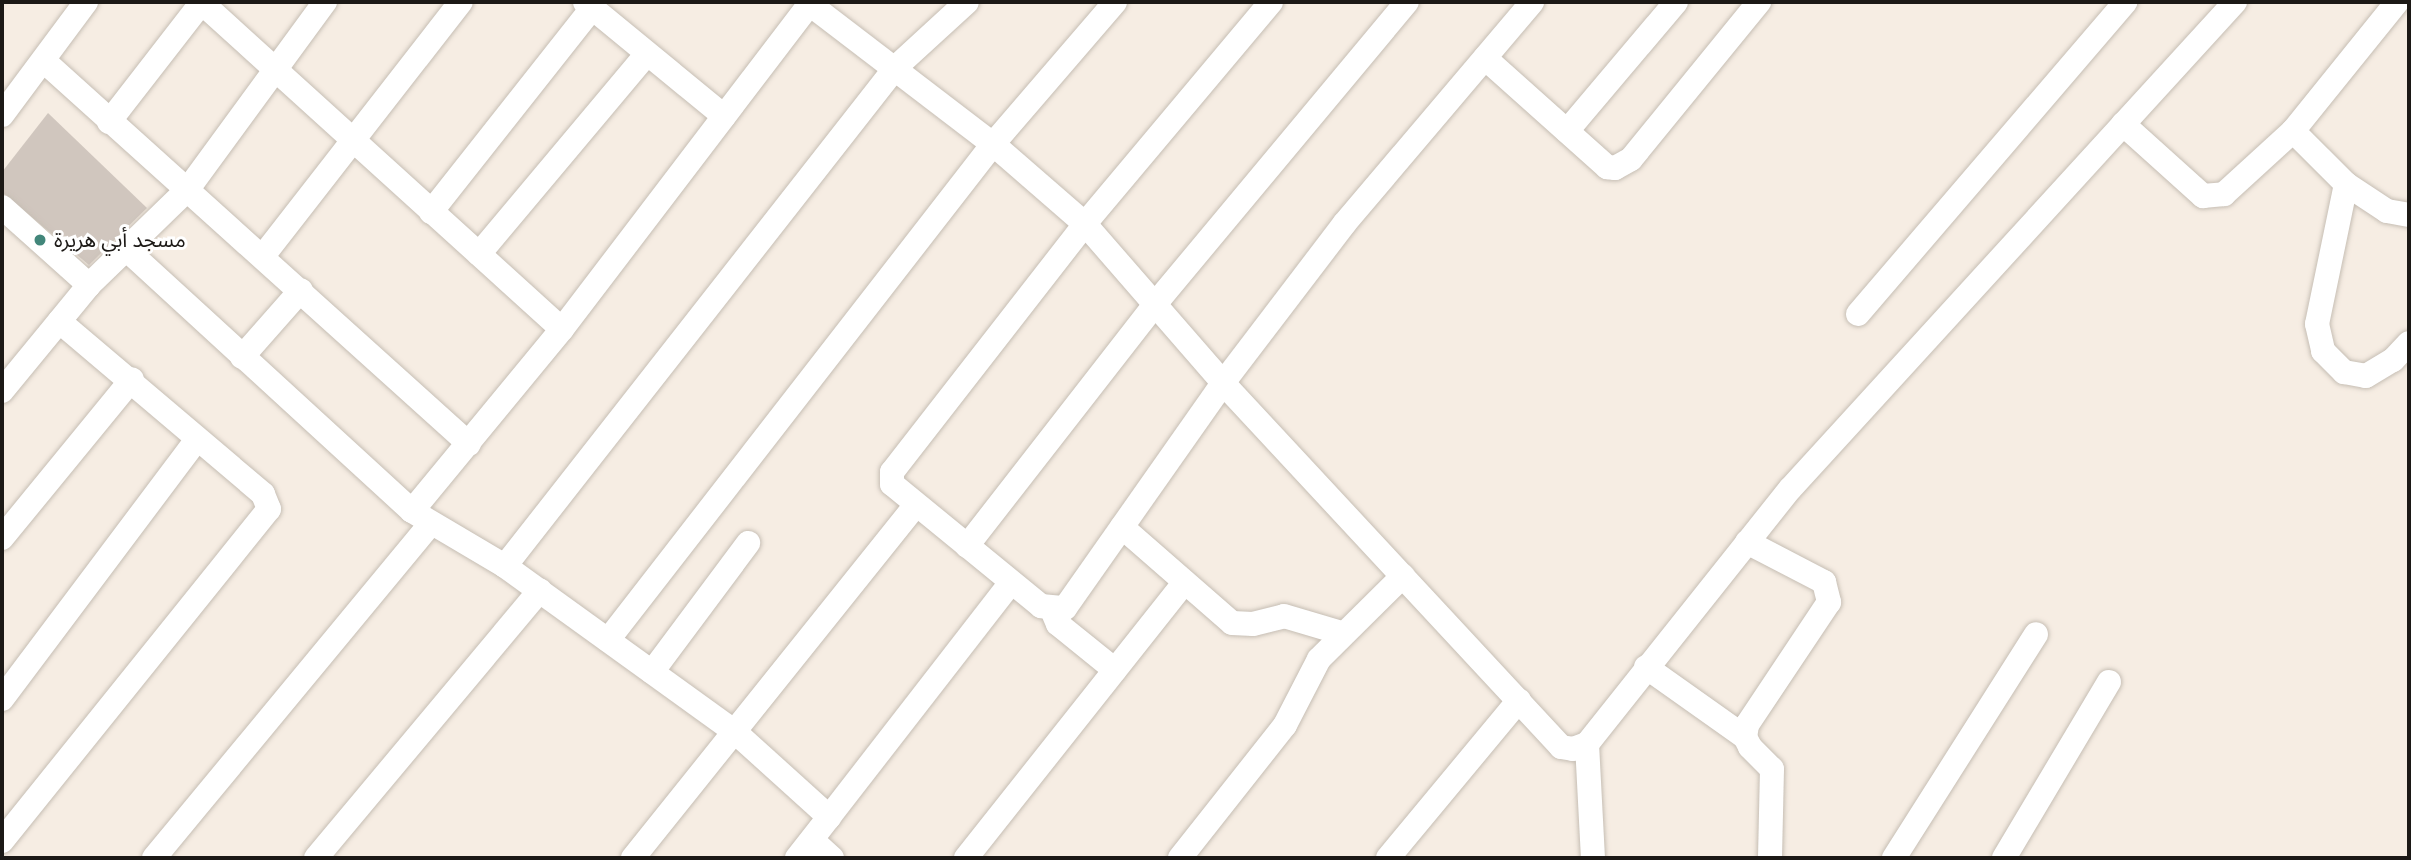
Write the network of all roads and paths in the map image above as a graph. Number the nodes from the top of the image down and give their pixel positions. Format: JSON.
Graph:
{"nodes":[{"id":1,"x":201,"y":2,"type":"edge"},
{"id":2,"x":325,"y":2,"type":"edge"},
{"id":3,"x":461,"y":2,"type":"edge"},
{"id":4,"x":967,"y":2,"type":"edge"},
{"id":5,"x":1115,"y":2,"type":"edge"},
{"id":6,"x":1271,"y":2,"type":"edge"},
{"id":7,"x":1407,"y":2,"type":"edge"},
{"id":8,"x":1532,"y":2,"type":"edge"},
{"id":9,"x":1676,"y":2,"type":"edge"},
{"id":10,"x":1759,"y":2,"type":"edge"},
{"id":11,"x":2125,"y":2,"type":"edge"},
{"id":12,"x":2235,"y":2,"type":"edge"},
{"id":13,"x":2397,"y":2,"type":"edge"},
{"id":14,"x":809,"y":3,"type":"edge"},
{"id":15,"x":588,"y":5,"type":"edge"},
{"id":16,"x":75,"y":6,"type":"edge"},
{"id":17,"x":646,"y":55,"type":"junction"},
{"id":18,"x":1485,"y":58,"type":"junction"},
{"id":19,"x":44,"y":61,"type":"junction"},
{"id":20,"x":276,"y":65,"type":"junction"},
{"id":21,"x":896,"y":67,"type":"junction"},
{"id":22,"x":2,"y":115,"type":"edge"},
{"id":23,"x":724,"y":116,"type":"junction"},
{"id":24,"x":109,"y":122,"type":"junction"},
{"id":25,"x":2123,"y":124,"type":"junction"},
{"id":26,"x":1567,"y":131,"type":"junction"},
{"id":27,"x":2293,"y":131,"type":"junction"},
{"id":28,"x":354,"y":135,"type":"junction"},
{"id":29,"x":993,"y":144,"type":"junction"},
{"id":30,"x":2346,"y":184,"type":"junction"},
{"id":31,"x":188,"y":189,"type":"junction"},
{"id":32,"x":2,"y":207,"type":"edge"},
{"id":33,"x":431,"y":212,"type":"junction"},
{"id":34,"x":2409,"y":215,"type":"edge"},
{"id":35,"x":1084,"y":224,"type":"junction"},
{"id":36,"x":126,"y":249,"type":"junction"},
{"id":37,"x":479,"y":254,"type":"junction"},
{"id":38,"x":263,"y":256,"type":"junction"},
{"id":39,"x":89,"y":285,"type":"junction"},
{"id":40,"x":301,"y":290,"type":"junction"},
{"id":41,"x":1156,"y":303,"type":"junction"},
{"id":42,"x":1858,"y":314,"type":"dead end"},
{"id":43,"x":60,"y":321,"type":"junction"},
{"id":44,"x":562,"y":329,"type":"junction"},
{"id":45,"x":2409,"y":343,"type":"edge"},
{"id":46,"x":242,"y":357,"type":"junction"},
{"id":47,"x":132,"y":379,"type":"junction"},
{"id":48,"x":1223,"y":383,"type":"junction"},
{"id":49,"x":2,"y":391,"type":"edge"},
{"id":50,"x":197,"y":439,"type":"junction"},
{"id":51,"x":469,"y":444,"type":"junction"},
{"id":52,"x":916,"y":505,"type":"junction"},
{"id":53,"x":421,"y":517,"type":"junction"},
{"id":54,"x":1122,"y":527,"type":"junction"},
{"id":55,"x":2,"y":538,"type":"edge"},
{"id":56,"x":1747,"y":542,"type":"junction"},
{"id":57,"x":748,"y":543,"type":"dead end"},
{"id":58,"x":967,"y":546,"type":"junction"},
{"id":59,"x":505,"y":566,"type":"junction"},
{"id":60,"x":1403,"y":576,"type":"junction"},
{"id":61,"x":1011,"y":582,"type":"junction"},
{"id":62,"x":1185,"y":582,"type":"junction"},
{"id":63,"x":540,"y":590,"type":"junction"},
{"id":64,"x":1052,"y":610,"type":"junction"},
{"id":65,"x":1341,"y":633,"type":"junction"},
{"id":66,"x":2036,"y":635,"type":"dead end"},
{"id":67,"x":608,"y":640,"type":"junction"},
{"id":68,"x":1647,"y":667,"type":"junction"},
{"id":69,"x":1115,"y":670,"type":"junction"},
{"id":70,"x":652,"y":672,"type":"junction"},
{"id":71,"x":2109,"y":682,"type":"dead end"},
{"id":72,"x":2,"y":699,"type":"edge"},
{"id":73,"x":1519,"y":700,"type":"junction"},
{"id":74,"x":735,"y":732,"type":"junction"},
{"id":75,"x":1745,"y":737,"type":"junction"},
{"id":76,"x":1587,"y":744,"type":"junction"},
{"id":77,"x":830,"y":817,"type":"junction"},
{"id":78,"x":2,"y":841,"type":"edge"},
{"id":79,"x":804,"y":849,"type":"edge"},
{"id":80,"x":154,"y":858,"type":"edge"},
{"id":81,"x":316,"y":858,"type":"edge"},
{"id":82,"x":633,"y":858,"type":"edge"},
{"id":83,"x":832,"y":858,"type":"edge"},
{"id":84,"x":966,"y":858,"type":"edge"},
{"id":85,"x":1180,"y":858,"type":"edge"},
{"id":86,"x":1388,"y":858,"type":"edge"},
{"id":87,"x":1593,"y":858,"type":"edge"},
{"id":88,"x":1770,"y":858,"type":"edge"},
{"id":89,"x":1894,"y":858,"type":"edge"},
{"id":90,"x":2004,"y":858,"type":"edge"}],
"edges":[{"from":1,"to":20,"type":"street"},
{"from":1,"to":24,"type":"street"},
{"from":2,"to":20,"type":"street"},
{"from":3,"to":28,"type":"street"},
{"from":4,"to":21,"type":"street"},
{"from":5,"to":29,"type":"street"},
{"from":6,"to":35,"type":"street"},
{"from":7,"to":41,"type":"street"},
{"from":8,"to":18,"type":"street"},
{"from":9,"to":26,"type":"street"},
{"from":10,"to":26,"type":"street"},
{"from":11,"to":42,"type":"street"},
{"from":12,"to":25,"type":"street"},
{"from":13,"to":27,"type":"street"},
{"from":14,"to":21,"type":"street"},
{"from":14,"to":23,"type":"street"},
{"from":15,"to":17,"type":"street"},
{"from":15,"to":33,"type":"street"},
{"from":16,"to":19,"type":"street"},
{"from":17,"to":23,"type":"street"},
{"from":17,"to":37,"type":"street"},
{"from":18,"to":26,"type":"street"},
{"from":18,"to":48,"type":"street"},
{"from":19,"to":22,"type":"street"},
{"from":19,"to":24,"type":"street"},
{"from":20,"to":28,"type":"street"},
{"from":20,"to":31,"type":"street"},
{"from":21,"to":29,"type":"street"},
{"from":21,"to":59,"type":"street"},
{"from":23,"to":44,"type":"street"},
{"from":24,"to":31,"type":"street"},
{"from":25,"to":27,"type":"street"},
{"from":25,"to":56,"type":"street"},
{"from":27,"to":30,"type":"street"},
{"from":28,"to":33,"type":"street"},
{"from":28,"to":38,"type":"street"},
{"from":29,"to":35,"type":"street"},
{"from":29,"to":67,"type":"street"},
{"from":30,"to":34,"type":"street"},
{"from":30,"to":45,"type":"street"},
{"from":31,"to":36,"type":"street"},
{"from":31,"to":38,"type":"street"},
{"from":32,"to":39,"type":"street"},
{"from":33,"to":37,"type":"street"},
{"from":35,"to":41,"type":"street"},
{"from":35,"to":52,"type":"street"},
{"from":36,"to":39,"type":"street"},
{"from":36,"to":46,"type":"street"},
{"from":37,"to":44,"type":"street"},
{"from":38,"to":40,"type":"street"},
{"from":39,"to":43,"type":"street"},
{"from":40,"to":46,"type":"street"},
{"from":40,"to":51,"type":"street"},
{"from":41,"to":48,"type":"street"},
{"from":41,"to":58,"type":"street"},
{"from":43,"to":47,"type":"street"},
{"from":43,"to":49,"type":"street"},
{"from":44,"to":51,"type":"street"},
{"from":46,"to":53,"type":"street"},
{"from":47,"to":50,"type":"street"},
{"from":47,"to":55,"type":"street"},
{"from":48,"to":54,"type":"street"},
{"from":48,"to":60,"type":"street"},
{"from":50,"to":72,"type":"street"},
{"from":50,"to":78,"type":"street"},
{"from":51,"to":53,"type":"street"},
{"from":52,"to":58,"type":"street"},
{"from":52,"to":74,"type":"street"},
{"from":53,"to":59,"type":"street"},
{"from":53,"to":80,"type":"street"},
{"from":54,"to":62,"type":"street"},
{"from":54,"to":64,"type":"street"},
{"from":56,"to":68,"type":"street"},
{"from":56,"to":75,"type":"street"},
{"from":57,"to":70,"type":"street"},
{"from":58,"to":61,"type":"street"},
{"from":59,"to":63,"type":"street"},
{"from":60,"to":65,"type":"street"},
{"from":60,"to":73,"type":"street"},
{"from":61,"to":64,"type":"street"},
{"from":61,"to":77,"type":"street"},
{"from":62,"to":65,"type":"street"},
{"from":62,"to":69,"type":"street"},
{"from":63,"to":67,"type":"street"},
{"from":63,"to":81,"type":"street"},
{"from":64,"to":69,"type":"street"},
{"from":65,"to":85,"type":"street"},
{"from":66,"to":89,"type":"street"},
{"from":67,"to":70,"type":"street"},
{"from":68,"to":75,"type":"street"},
{"from":68,"to":76,"type":"street"},
{"from":69,"to":84,"type":"street"},
{"from":70,"to":74,"type":"street"},
{"from":71,"to":90,"type":"street"},
{"from":73,"to":76,"type":"street"},
{"from":73,"to":86,"type":"street"},
{"from":74,"to":77,"type":"street"},
{"from":74,"to":82,"type":"street"},
{"from":75,"to":88,"type":"street"},
{"from":76,"to":87,"type":"street"},
{"from":77,"to":79,"type":"street"},
{"from":79,"to":83,"type":"street"}]}
